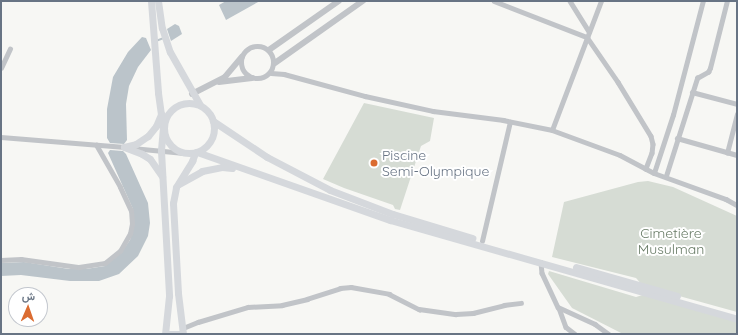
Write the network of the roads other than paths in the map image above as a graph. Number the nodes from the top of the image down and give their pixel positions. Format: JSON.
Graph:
{"nodes":[{"id":1,"x":151,"y":1,"type":"edge"},
{"id":2,"x":158,"y":1,"type":"edge"},
{"id":3,"x":339,"y":1,"type":"edge"},
{"id":4,"x":363,"y":1,"type":"edge"},
{"id":5,"x":494,"y":1,"type":"edge"},
{"id":6,"x":570,"y":1,"type":"edge"},
{"id":7,"x":600,"y":1,"type":"edge"},
{"id":8,"x":703,"y":1,"type":"edge"},
{"id":9,"x":727,"y":1,"type":"edge"},
{"id":10,"x":589,"y":31,"type":"junction"},
{"id":11,"x":587,"y":37,"type":"junction"},
{"id":12,"x":10,"y":49,"type":"dead end"},
{"id":13,"x":269,"y":50,"type":"junction"},
{"id":14,"x":242,"y":56,"type":"junction"},
{"id":15,"x":275,"y":62,"type":"junction"},
{"id":16,"x":1,"y":68,"type":"edge"},
{"id":17,"x":271,"y":73,"type":"junction"},
{"id":18,"x":253,"y":78,"type":"junction"},
{"id":19,"x":217,"y":83,"type":"junction"},
{"id":20,"x":692,"y":92,"type":"junction"},
{"id":21,"x":192,"y":94,"type":"junction"},
{"id":22,"x":737,"y":104,"type":"edge"},
{"id":23,"x":200,"y":105,"type":"junction"},
{"id":24,"x":161,"y":114,"type":"junction"},
{"id":25,"x":737,"y":114,"type":"edge"},
{"id":26,"x":213,"y":121,"type":"junction"},
{"id":27,"x":510,"y":122,"type":"junction"},
{"id":28,"x":163,"y":127,"type":"junction"},
{"id":29,"x":552,"y":130,"type":"junction"},
{"id":30,"x":1,"y":137,"type":"edge"},
{"id":31,"x":677,"y":138,"type":"junction"},
{"id":32,"x":96,"y":145,"type":"junction"},
{"id":33,"x":124,"y":147,"type":"junction"},
{"id":34,"x":161,"y":151,"type":"junction"},
{"id":35,"x":196,"y":152,"type":"junction"},
{"id":36,"x":184,"y":153,"type":"junction"},
{"id":37,"x":727,"y":153,"type":"junction"},
{"id":38,"x":737,"y":155,"type":"edge"},
{"id":39,"x":646,"y":169,"type":"junction"},
{"id":40,"x":243,"y":170,"type":"junction"},
{"id":41,"x":654,"y":173,"type":"junction"},
{"id":42,"x":666,"y":176,"type":"junction"},
{"id":43,"x":163,"y":177,"type":"junction"},
{"id":44,"x":176,"y":187,"type":"junction"},
{"id":45,"x":737,"y":205,"type":"edge"},
{"id":46,"x":482,"y":241,"type":"junction"},
{"id":47,"x":1,"y":260,"type":"edge"},
{"id":48,"x":541,"y":262,"type":"junction"},
{"id":49,"x":521,"y":303,"type":"dead end"},
{"id":50,"x":558,"y":307,"type":"junction"},
{"id":51,"x":737,"y":314,"type":"edge"},
{"id":52,"x":737,"y":319,"type":"edge"},
{"id":53,"x":181,"y":332,"type":"edge"},
{"id":54,"x":166,"y":334,"type":"edge"},
{"id":55,"x":575,"y":334,"type":"edge"},
{"id":56,"x":609,"y":334,"type":"edge"}],
"edges":[{"from":1,"to":24,"type":"highway"},
{"from":2,"to":21,"type":"highway"},
{"from":3,"to":13,"type":"street"},
{"from":4,"to":15,"type":"street"},
{"from":5,"to":11,"type":"street"},
{"from":6,"to":10,"type":"street"},
{"from":7,"to":10,"type":"street"},
{"from":8,"to":41,"type":"street"},
{"from":9,"to":20,"type":"street"},
{"from":10,"to":11,"type":"street"},
{"from":11,"to":29,"type":"street"},
{"from":11,"to":39,"type":"street"},
{"from":12,"to":16,"type":"street"},
{"from":13,"to":14,"type":"street"},
{"from":13,"to":15,"type":"street"},
{"from":14,"to":18,"type":"street"},
{"from":14,"to":19,"type":"street"},
{"from":15,"to":17,"type":"street"},
{"from":17,"to":18,"type":"street"},
{"from":17,"to":27,"type":"street"},
{"from":18,"to":19,"type":"street"},
{"from":19,"to":21,"type":"street"},
{"from":20,"to":22,"type":"street"},
{"from":20,"to":31,"type":"street"},
{"from":21,"to":23,"type":"highway"},
{"from":23,"to":26,"type":"highway"},
{"from":23,"to":28,"type":"highway"},
{"from":24,"to":28,"type":"highway"},
{"from":24,"to":33,"type":"highway"},
{"from":25,"to":37,"type":"street"},
{"from":26,"to":35,"type":"highway"},
{"from":26,"to":46,"type":"highway"},
{"from":27,"to":29,"type":"street"},
{"from":27,"to":46,"type":"street"},
{"from":28,"to":34,"type":"highway"},
{"from":28,"to":36,"type":"highway"},
{"from":29,"to":39,"type":"street"},
{"from":30,"to":32,"type":"street"},
{"from":31,"to":37,"type":"street"},
{"from":31,"to":42,"type":"street"},
{"from":32,"to":33,"type":"street"},
{"from":32,"to":47,"type":"street"},
{"from":33,"to":34,"type":"street"},
{"from":33,"to":43,"type":"highway"},
{"from":34,"to":36,"type":"street"},
{"from":34,"to":43,"type":"highway"},
{"from":35,"to":36,"type":"highway"},
{"from":35,"to":40,"type":"highway"},
{"from":35,"to":44,"type":"highway"},
{"from":37,"to":38,"type":"street"},
{"from":39,"to":41,"type":"street"},
{"from":40,"to":44,"type":"highway"},
{"from":40,"to":48,"type":"highway"},
{"from":41,"to":42,"type":"street"},
{"from":42,"to":45,"type":"street"},
{"from":43,"to":54,"type":"highway"},
{"from":44,"to":53,"type":"highway"},
{"from":46,"to":51,"type":"highway"},
{"from":48,"to":50,"type":"street"},
{"from":48,"to":52,"type":"highway"},
{"from":49,"to":53,"type":"street"},
{"from":50,"to":55,"type":"street"},
{"from":50,"to":56,"type":"street"},
{"from":53,"to":54,"type":"highway"}]}
